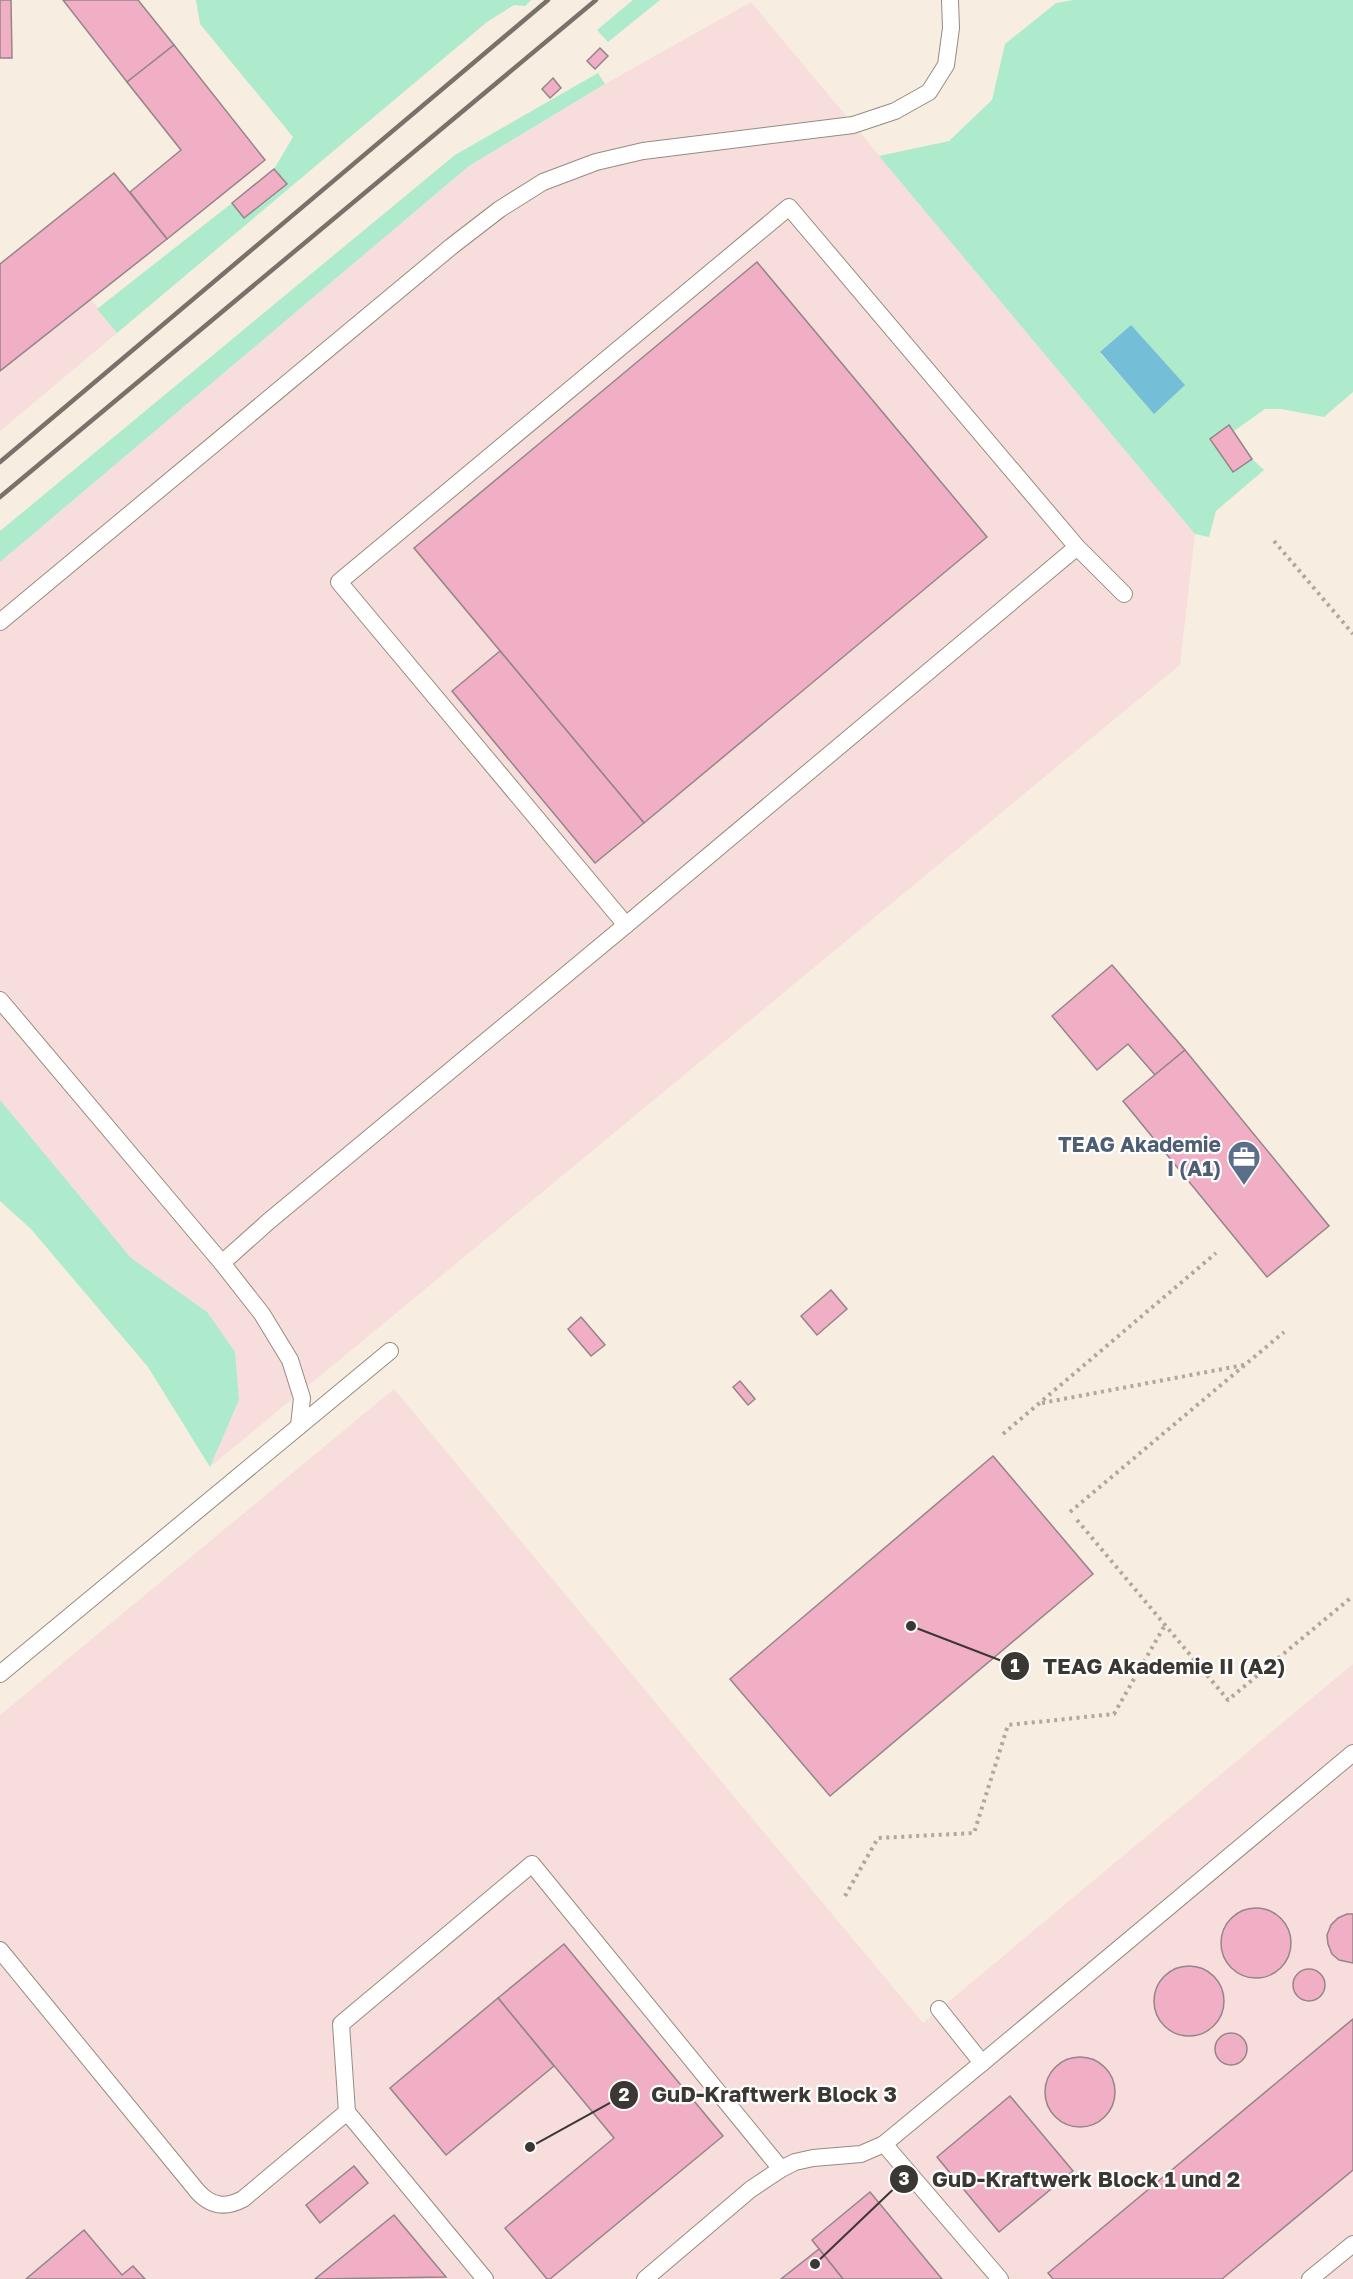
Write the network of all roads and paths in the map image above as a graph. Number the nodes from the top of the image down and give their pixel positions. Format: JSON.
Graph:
{"nodes":[{"id":1,"x":950,"y":0,"type":"edge"},
{"id":2,"x":1274,"y":541,"type":"dead end"},
{"id":3,"x":1077,"y":547,"type":"junction"},
{"id":4,"x":1124,"y":594,"type":"dead end"},
{"id":5,"x":0,"y":622,"type":"edge"},
{"id":6,"x":1353,"y":634,"type":"edge"},
{"id":7,"x":626,"y":925,"type":"junction"},
{"id":8,"x":0,"y":1000,"type":"edge"},
{"id":9,"x":1216,"y":1253,"type":"dead end"},
{"id":10,"x":222,"y":1263,"type":"junction"},
{"id":11,"x":1284,"y":1332,"type":"dead end"},
{"id":12,"x":390,"y":1351,"type":"dead end"},
{"id":13,"x":1245,"y":1365,"type":"junction"},
{"id":14,"x":1039,"y":1403,"type":"junction"},
{"id":15,"x":299,"y":1426,"type":"junction"},
{"id":16,"x":1004,"y":1434,"type":"dead end"},
{"id":17,"x":1070,"y":1512,"type":"dead end"},
{"id":18,"x":1077,"y":1520,"type":"dead end"},
{"id":19,"x":1353,"y":1596,"type":"edge"},
{"id":20,"x":1165,"y":1625,"type":"junction"},
{"id":21,"x":0,"y":1674,"type":"edge"},
{"id":22,"x":1353,"y":1753,"type":"edge"},
{"id":23,"x":844,"y":1896,"type":"dead end"},
{"id":24,"x":0,"y":1950,"type":"edge"},
{"id":25,"x":939,"y":2010,"type":"dead end"},
{"id":26,"x":982,"y":2063,"type":"junction"},
{"id":27,"x":347,"y":2112,"type":"junction"},
{"id":28,"x":884,"y":2144,"type":"junction"},
{"id":29,"x":781,"y":2169,"type":"junction"},
{"id":30,"x":1353,"y":2244,"type":"edge"},
{"id":31,"x":485,"y":2279,"type":"edge"},
{"id":32,"x":645,"y":2279,"type":"edge"},
{"id":33,"x":1000,"y":2279,"type":"edge"},
{"id":34,"x":1310,"y":2279,"type":"edge"}],
"edges":[{"from":1,"to":5,"type":"lane"},
{"from":2,"to":6,"type":"path"},
{"from":3,"to":4,"type":"lane"},
{"from":3,"to":7,"type":"lane"},
{"from":3,"to":7,"type":"lane"},
{"from":7,"to":10,"type":"lane"},
{"from":8,"to":10,"type":"lane"},
{"from":9,"to":14,"type":"path"},
{"from":10,"to":15,"type":"lane"},
{"from":11,"to":13,"type":"path"},
{"from":12,"to":15,"type":"lane"},
{"from":13,"to":14,"type":"path"},
{"from":13,"to":17,"type":"path"},
{"from":14,"to":16,"type":"path"},
{"from":15,"to":21,"type":"lane"},
{"from":18,"to":20,"type":"path"},
{"from":19,"to":20,"type":"path"},
{"from":20,"to":23,"type":"path"},
{"from":22,"to":26,"type":"lane"},
{"from":24,"to":27,"type":"lane"},
{"from":25,"to":26,"type":"lane"},
{"from":26,"to":28,"type":"lane"},
{"from":27,"to":29,"type":"lane"},
{"from":27,"to":31,"type":"lane"},
{"from":28,"to":29,"type":"lane"},
{"from":28,"to":33,"type":"lane"},
{"from":29,"to":32,"type":"lane"},
{"from":30,"to":34,"type":"lane"}]}
